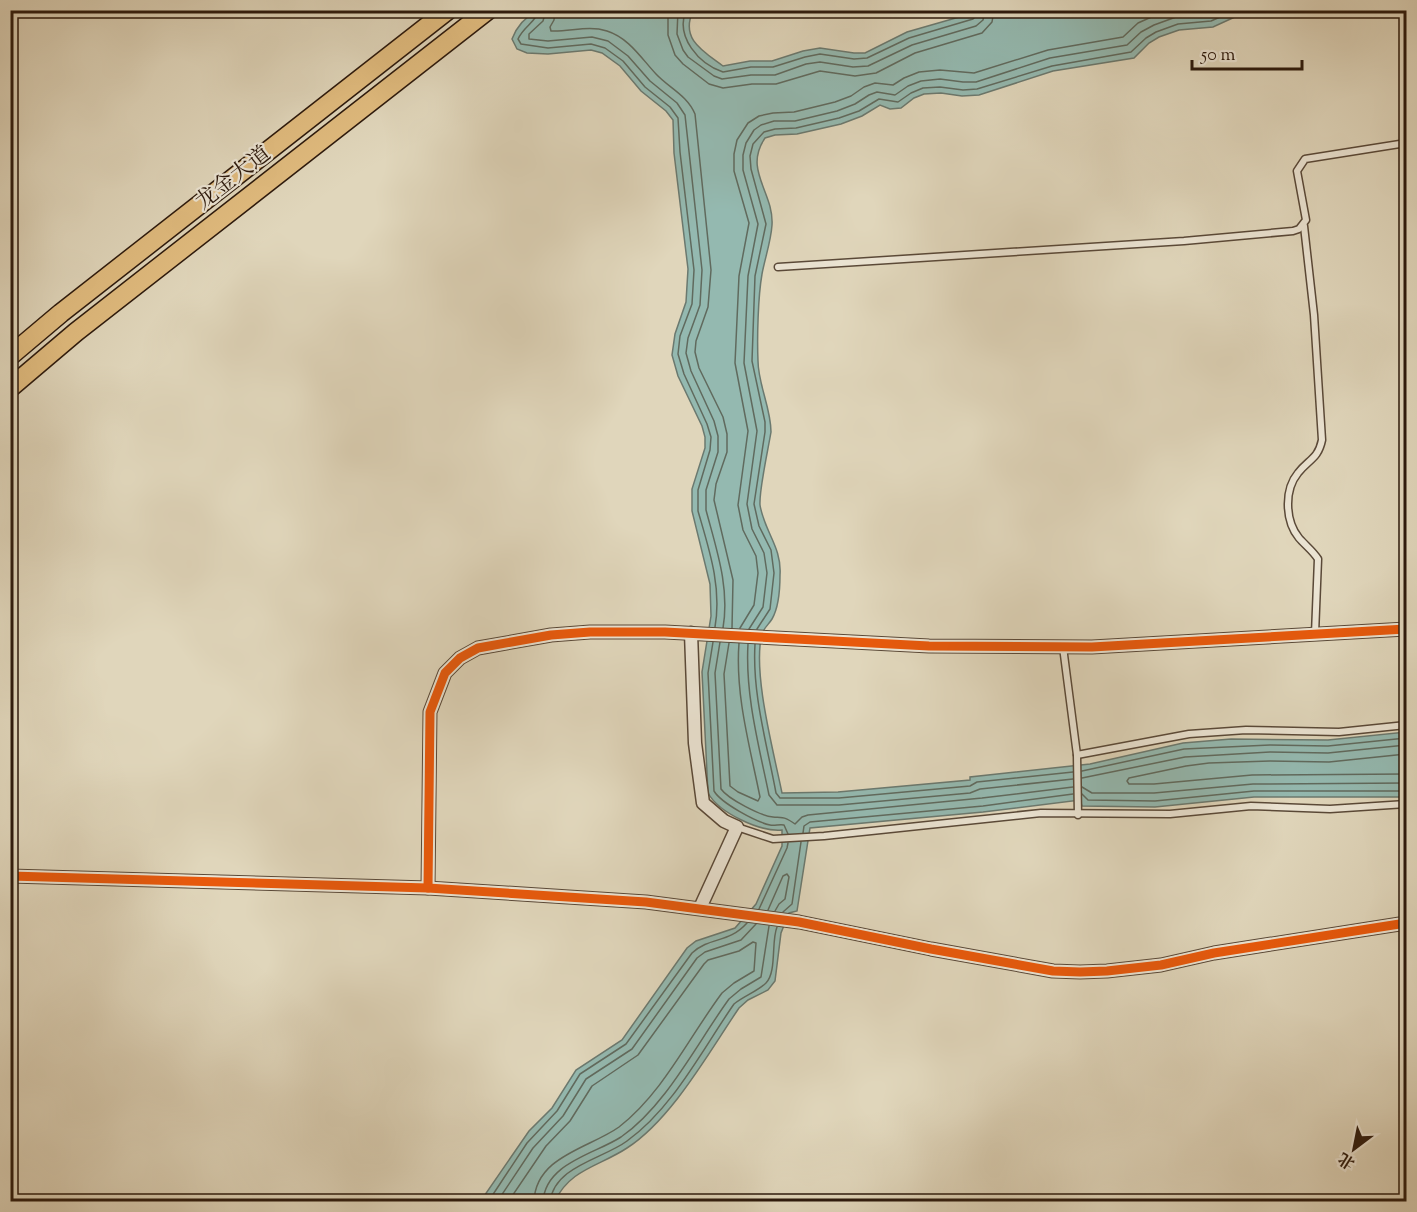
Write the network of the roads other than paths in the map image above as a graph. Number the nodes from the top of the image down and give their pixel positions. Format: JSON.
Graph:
{"nodes":[{"id":1,"x":448,"y":10,"type":"edge"},
{"id":2,"x":488,"y":10,"type":"edge"},
{"id":3,"x":1407,"y":143,"type":"edge"},
{"id":4,"x":1304,"y":226,"type":"junction"},
{"id":5,"x":778,"y":267,"type":"dead end"},
{"id":6,"x":10,"y":356,"type":"edge"},
{"id":7,"x":10,"y":388,"type":"edge"},
{"id":8,"x":1407,"y":629,"type":"edge"},
{"id":9,"x":696,"y":634,"type":"junction"},
{"id":10,"x":1315,"y":634,"type":"junction"},
{"id":11,"x":1063,"y":647,"type":"junction"},
{"id":12,"x":1407,"y":725,"type":"edge"},
{"id":13,"x":1077,"y":755,"type":"junction"},
{"id":14,"x":1407,"y":804,"type":"edge"},
{"id":15,"x":1078,"y":815,"type":"junction"},
{"id":16,"x":737,"y":827,"type":"junction"},
{"id":17,"x":10,"y":876,"type":"edge"},
{"id":18,"x":428,"y":888,"type":"junction"},
{"id":19,"x":700,"y":908,"type":"junction"},
{"id":20,"x":1407,"y":923,"type":"edge"}],
"edges":[{"from":1,"to":6,"type":"main road","name":"龙金大道"},
{"from":2,"to":7,"type":"main road","name":"龙金大道"},
{"from":3,"to":4,"type":"lane"},
{"from":4,"to":5,"type":"lane"},
{"from":4,"to":10,"type":"lane"},
{"from":8,"to":10,"type":"street"},
{"from":9,"to":11,"type":"street"},
{"from":9,"to":16,"type":"street"},
{"from":9,"to":18,"type":"street"},
{"from":10,"to":11,"type":"street"},
{"from":11,"to":13,"type":"lane"},
{"from":12,"to":13,"type":"lane"},
{"from":13,"to":15,"type":"lane"},
{"from":14,"to":15,"type":"lane"},
{"from":15,"to":16,"type":"lane"},
{"from":16,"to":19,"type":"street"},
{"from":17,"to":18,"type":"street"},
{"from":18,"to":19,"type":"street"},
{"from":19,"to":20,"type":"street"}]}
